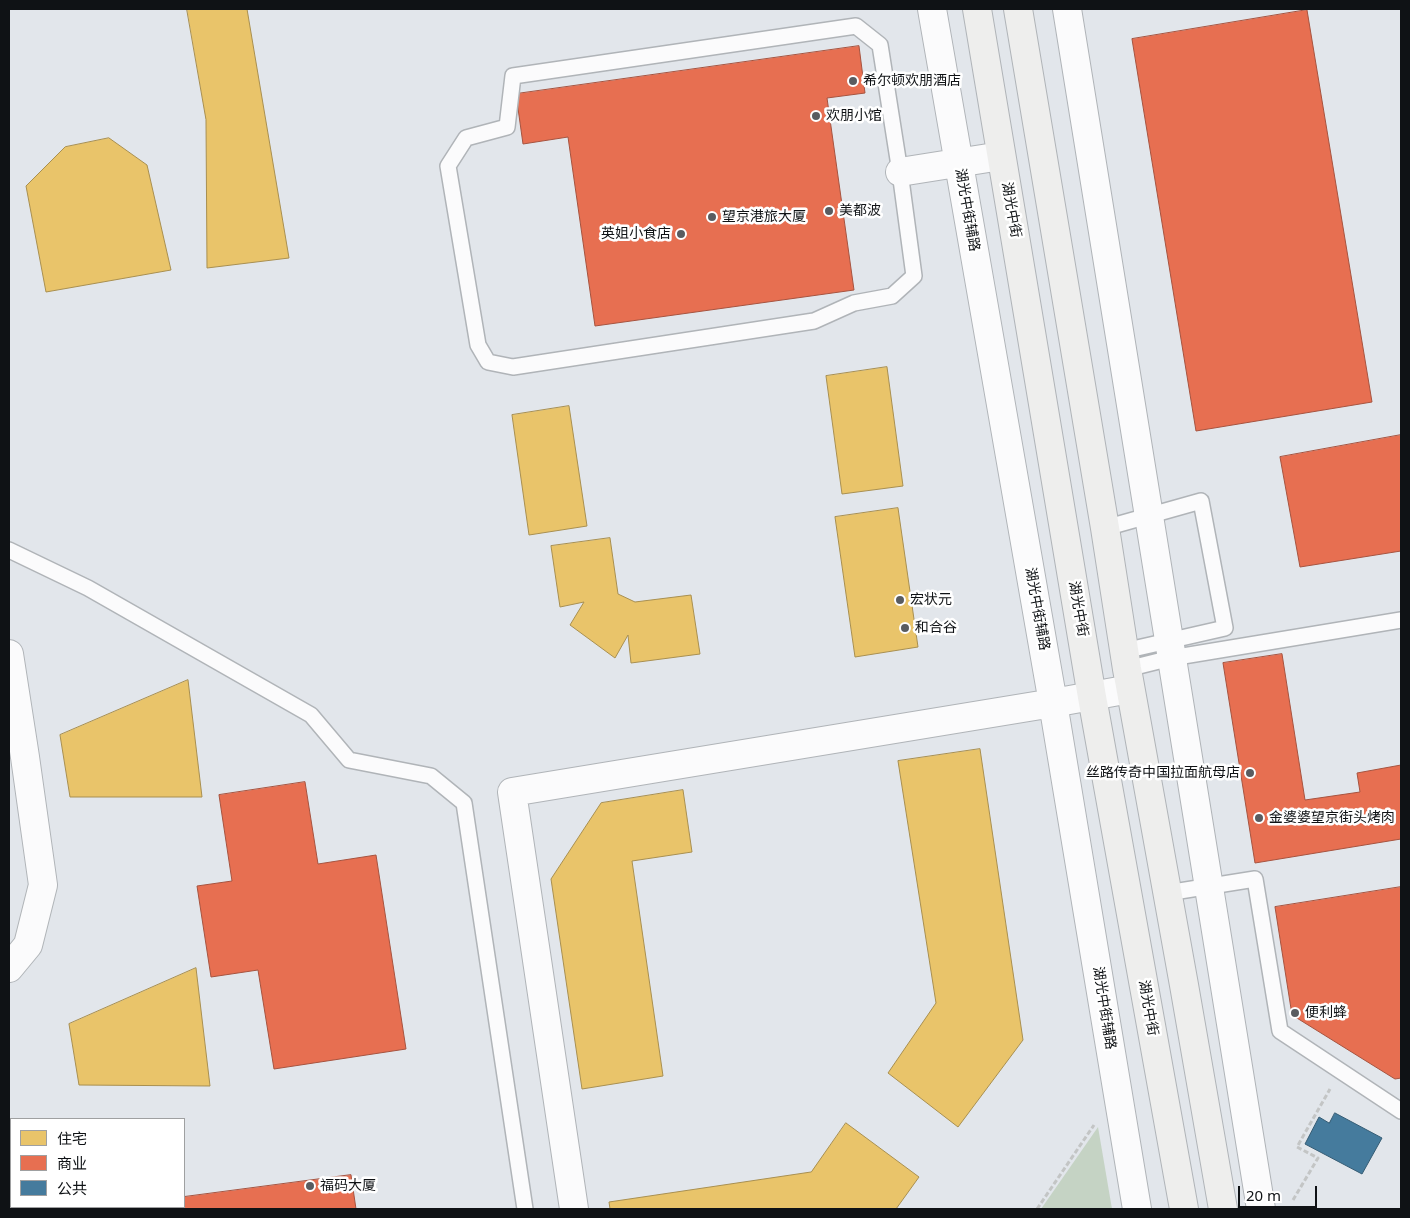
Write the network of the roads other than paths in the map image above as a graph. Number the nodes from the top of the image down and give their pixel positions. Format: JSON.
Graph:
{"nodes":[{"id":1,"x":932,"y":9,"type":"edge"},
{"id":2,"x":977,"y":9,"type":"edge"},
{"id":3,"x":1018,"y":9,"type":"edge"},
{"id":4,"x":1067,"y":9,"type":"edge"},
{"id":5,"x":1001,"y":156,"type":"junction"},
{"id":6,"x":958,"y":163,"type":"junction"},
{"id":7,"x":900,"y":172,"type":"junction"},
{"id":8,"x":1148,"y":515,"type":"junction"},
{"id":9,"x":1105,"y":528,"type":"junction"},
{"id":10,"x":9,"y":550,"type":"edge"},
{"id":11,"x":1401,"y":620,"type":"edge"},
{"id":12,"x":1170,"y":649,"type":"junction"},
{"id":13,"x":9,"y":654,"type":"edge"},
{"id":14,"x":1127,"y":669,"type":"junction"},
{"id":15,"x":1092,"y":696,"type":"junction"},
{"id":16,"x":1053,"y":703,"type":"junction"},
{"id":17,"x":1208,"y":886,"type":"junction"},
{"id":18,"x":1168,"y":893,"type":"junction"},
{"id":19,"x":9,"y":968,"type":"edge"},
{"id":20,"x":1401,"y":1111,"type":"edge"},
{"id":21,"x":525,"y":1209,"type":"edge"},
{"id":22,"x":574,"y":1209,"type":"edge"},
{"id":23,"x":1138,"y":1209,"type":"edge"},
{"id":24,"x":1184,"y":1209,"type":"edge"},
{"id":25,"x":1223,"y":1209,"type":"edge"},
{"id":26,"x":1261,"y":1209,"type":"edge"}],
"edges":[{"from":1,"to":6,"type":"street","name":"湖光中街辅路"},
{"from":2,"to":5,"type":"main road","name":"湖光中街"},
{"from":3,"to":9,"type":"main road"},
{"from":4,"to":8,"type":"street"},
{"from":5,"to":6,"type":"street"},
{"from":5,"to":15,"type":"main road","name":"湖光中街"},
{"from":6,"to":7,"type":"street"},
{"from":6,"to":16,"type":"street","name":"湖光中街辅路"},
{"from":7,"to":7,"type":"lane"},
{"from":8,"to":9,"type":"lane"},
{"from":8,"to":12,"type":"street"},
{"from":8,"to":12,"type":"lane"},
{"from":9,"to":14,"type":"main road"},
{"from":10,"to":21,"type":"lane"},
{"from":11,"to":12,"type":"lane"},
{"from":12,"to":14,"type":"lane"},
{"from":12,"to":17,"type":"street"},
{"from":13,"to":19,"type":"street"},
{"from":14,"to":15,"type":"street"},
{"from":14,"to":18,"type":"main road"},
{"from":15,"to":16,"type":"street"},
{"from":15,"to":24,"type":"main road","name":"湖光中街"},
{"from":16,"to":22,"type":"street"},
{"from":16,"to":23,"type":"street","name":"湖光中街辅路"},
{"from":17,"to":18,"type":"lane"},
{"from":17,"to":20,"type":"lane"},
{"from":17,"to":26,"type":"street"},
{"from":18,"to":25,"type":"main road"}]}
